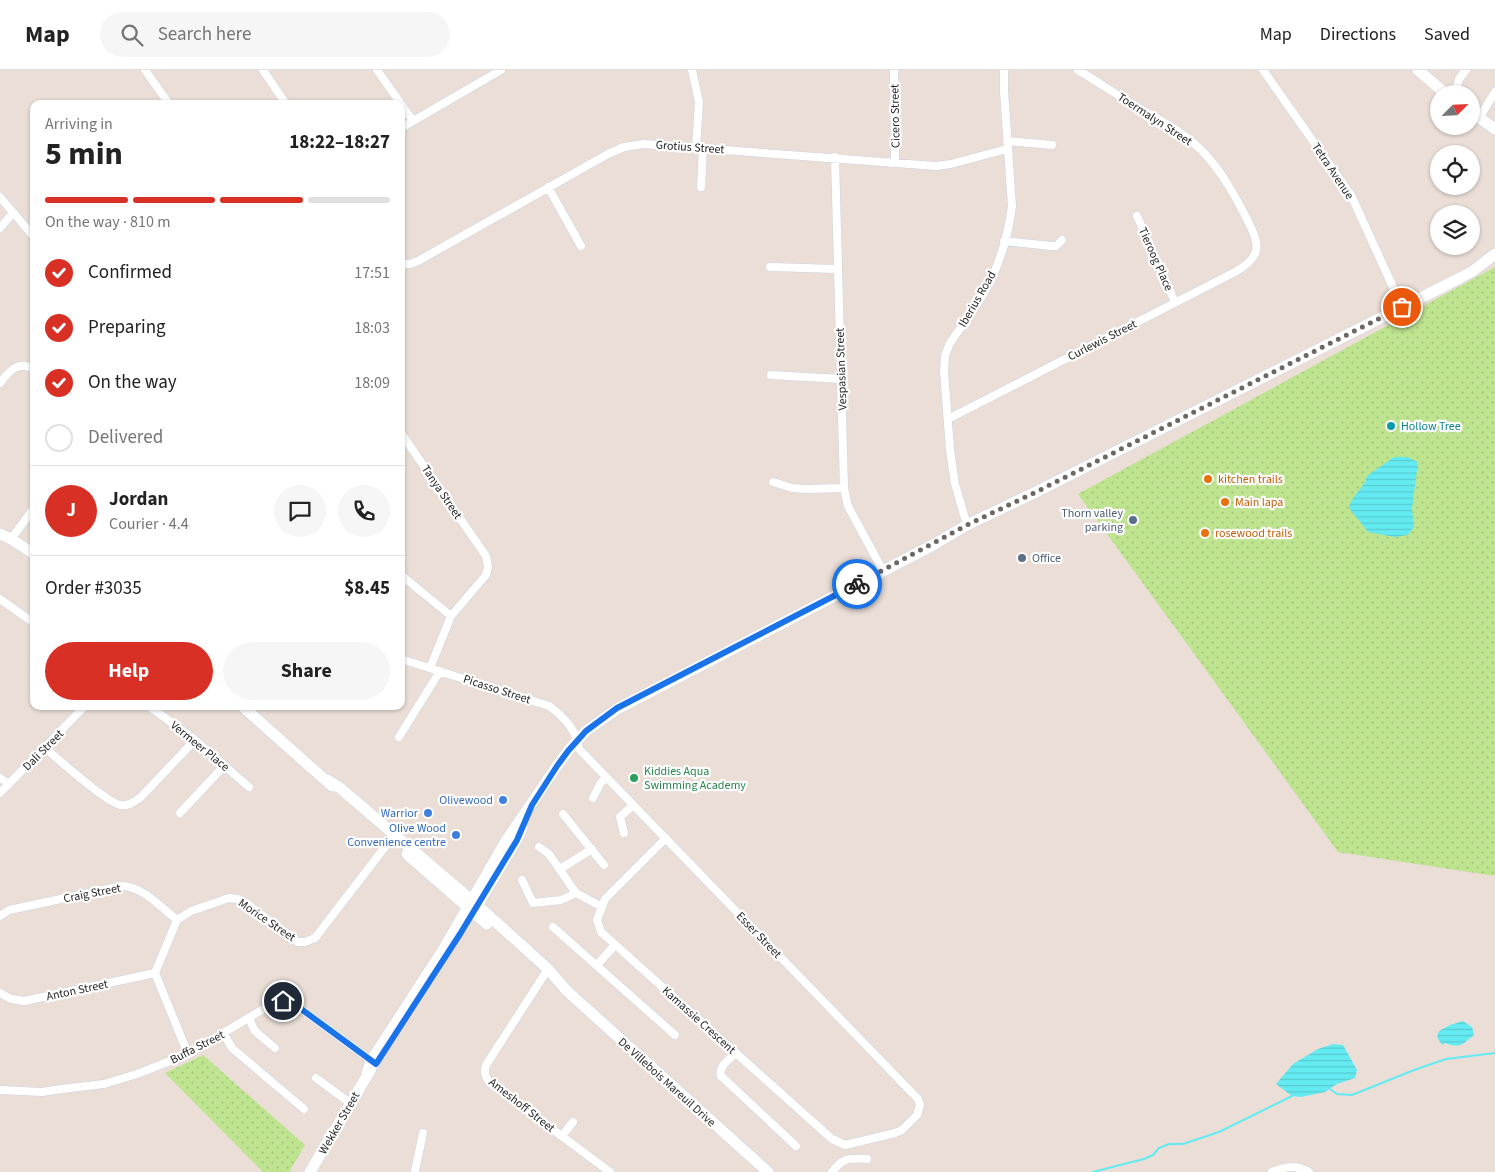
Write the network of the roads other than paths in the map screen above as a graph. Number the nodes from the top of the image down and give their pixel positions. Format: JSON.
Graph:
{"nodes":[{"id":1,"x":145,"y":70,"type":"edge"},
{"id":2,"x":263,"y":70,"type":"edge"},
{"id":3,"x":377,"y":70,"type":"edge"},
{"id":4,"x":500,"y":70,"type":"edge"},
{"id":5,"x":692,"y":70,"type":"edge"},
{"id":6,"x":894,"y":70,"type":"edge"},
{"id":7,"x":1004,"y":70,"type":"edge"},
{"id":8,"x":1078,"y":70,"type":"edge"},
{"id":9,"x":1263,"y":70,"type":"edge"},
{"id":10,"x":1418,"y":70,"type":"edge"},
{"id":11,"x":1466,"y":70,"type":"edge"},
{"id":12,"x":1436,"y":85,"type":"edge"},
{"id":13,"x":1457,"y":85,"type":"edge"},
{"id":14,"x":1495,"y":85,"type":"edge"},
{"id":15,"x":1495,"y":91,"type":"edge"},
{"id":16,"x":166,"y":100,"type":"edge"},
{"id":17,"x":283,"y":100,"type":"edge"},
{"id":18,"x":398,"y":100,"type":"edge"},
{"id":19,"x":1480,"y":109,"type":"edge"},
{"id":20,"x":405,"y":110,"type":"edge"},
{"id":21,"x":1480,"y":118,"type":"edge"},
{"id":22,"x":413,"y":121,"type":"junction"},
{"id":23,"x":405,"y":126,"type":"edge"},
{"id":24,"x":1495,"y":129,"type":"edge"},
{"id":25,"x":1007,"y":145,"type":"junction"},
{"id":26,"x":1052,"y":145,"type":"dead end"},
{"id":27,"x":700,"y":148,"type":"junction"},
{"id":28,"x":835,"y":157,"type":"junction"},
{"id":29,"x":896,"y":162,"type":"junction"},
{"id":30,"x":701,"y":187,"type":"dead end"},
{"id":31,"x":546,"y":189,"type":"junction"},
{"id":32,"x":0,"y":197,"type":"edge"},
{"id":33,"x":12,"y":213,"type":"junction"},
{"id":34,"x":1137,"y":216,"type":"dead end"},
{"id":35,"x":0,"y":228,"type":"edge"},
{"id":36,"x":30,"y":233,"type":"edge"},
{"id":37,"x":1062,"y":240,"type":"dead end"},
{"id":38,"x":1004,"y":241,"type":"junction"},
{"id":39,"x":578,"y":245,"type":"dead end"},
{"id":40,"x":1495,"y":254,"type":"edge"},
{"id":41,"x":1254,"y":259,"type":"joint"},
{"id":42,"x":405,"y":264,"type":"edge"},
{"id":43,"x":770,"y":267,"type":"dead end"},
{"id":44,"x":837,"y":269,"type":"junction"},
{"id":45,"x":1175,"y":302,"type":"junction"},
{"id":46,"x":1402,"y":307,"type":"junction"},
{"id":47,"x":30,"y":367,"type":"edge"},
{"id":48,"x":771,"y":375,"type":"dead end"},
{"id":49,"x":841,"y":379,"type":"junction"},
{"id":50,"x":0,"y":383,"type":"edge"},
{"id":51,"x":948,"y":419,"type":"junction"},
{"id":52,"x":405,"y":439,"type":"edge"},
{"id":53,"x":773,"y":482,"type":"dead end"},
{"id":54,"x":844,"y":488,"type":"junction"},
{"id":55,"x":30,"y":513,"type":"edge"},
{"id":56,"x":967,"y":525,"type":"junction"},
{"id":57,"x":0,"y":534,"type":"edge"},
{"id":58,"x":11,"y":539,"type":"junction"},
{"id":59,"x":30,"y":551,"type":"edge"},
{"id":60,"x":883,"y":571,"type":"junction"},
{"id":61,"x":405,"y":578,"type":"edge"},
{"id":62,"x":0,"y":599,"type":"edge"},
{"id":63,"x":451,"y":616,"type":"junction"},
{"id":64,"x":30,"y":620,"type":"edge"},
{"id":65,"x":405,"y":660,"type":"edge"},
{"id":66,"x":430,"y":668,"type":"junction"},
{"id":67,"x":440,"y":671,"type":"junction"},
{"id":68,"x":81,"y":710,"type":"edge"},
{"id":69,"x":154,"y":710,"type":"edge"},
{"id":70,"x":247,"y":710,"type":"edge"},
{"id":71,"x":399,"y":737,"type":"dead end"},
{"id":72,"x":195,"y":740,"type":"junction"},
{"id":73,"x":578,"y":740,"type":"junction"},
{"id":74,"x":45,"y":748,"type":"junction"},
{"id":75,"x":224,"y":766,"type":"junction"},
{"id":76,"x":606,"y":777,"type":"junction"},
{"id":77,"x":0,"y":778,"type":"edge"},
{"id":78,"x":9,"y":784,"type":"junction"},
{"id":79,"x":249,"y":787,"type":"dead end"},
{"id":80,"x":0,"y":793,"type":"edge"},
{"id":81,"x":592,"y":798,"type":"dead end"},
{"id":82,"x":633,"y":805,"type":"junction"},
{"id":83,"x":180,"y":813,"type":"dead end"},
{"id":84,"x":564,"y":814,"type":"dead end"},
{"id":85,"x":624,"y":833,"type":"dead end"},
{"id":86,"x":393,"y":837,"type":"junction"},
{"id":87,"x":666,"y":838,"type":"junction"},
{"id":88,"x":539,"y":847,"type":"dead end"},
{"id":89,"x":592,"y":849,"type":"junction"},
{"id":90,"x":604,"y":865,"type":"dead end"},
{"id":91,"x":560,"y":869,"type":"junction"},
{"id":92,"x":522,"y":880,"type":"dead end"},
{"id":93,"x":576,"y":893,"type":"junction"},
{"id":94,"x":472,"y":906,"type":"junction"},
{"id":95,"x":602,"y":907,"type":"junction"},
{"id":96,"x":0,"y":916,"type":"edge"},
{"id":97,"x":177,"y":920,"type":"junction"},
{"id":98,"x":553,"y":927,"type":"dead end"},
{"id":99,"x":615,"y":945,"type":"junction"},
{"id":100,"x":597,"y":965,"type":"junction"},
{"id":101,"x":545,"y":972,"type":"junction"},
{"id":102,"x":155,"y":973,"type":"junction"},
{"id":103,"x":0,"y":993,"type":"edge"},
{"id":104,"x":249,"y":1019,"type":"junction"},
{"id":105,"x":224,"y":1034,"type":"junction"},
{"id":106,"x":675,"y":1035,"type":"dead end"},
{"id":107,"x":275,"y":1048,"type":"dead end"},
{"id":108,"x":736,"y":1053,"type":"junction"},
{"id":109,"x":188,"y":1054,"type":"junction"},
{"id":110,"x":374,"y":1062,"type":"junction"},
{"id":111,"x":316,"y":1078,"type":"dead end"},
{"id":112,"x":0,"y":1090,"type":"edge"},
{"id":113,"x":350,"y":1103,"type":"junction"},
{"id":114,"x":304,"y":1109,"type":"dead end"},
{"id":115,"x":573,"y":1122,"type":"dead end"},
{"id":116,"x":423,"y":1133,"type":"dead end"},
{"id":117,"x":562,"y":1136,"type":"junction"},
{"id":118,"x":845,"y":1145,"type":"junction"},
{"id":119,"x":796,"y":1146,"type":"dead end"},
{"id":120,"x":848,"y":1158,"type":"junction"},
{"id":121,"x":867,"y":1159,"type":"dead end"},
{"id":122,"x":310,"y":1172,"type":"edge"},
{"id":123,"x":416,"y":1172,"type":"edge"},
{"id":124,"x":610,"y":1172,"type":"edge"},
{"id":125,"x":768,"y":1172,"type":"edge"},
{"id":126,"x":832,"y":1172,"type":"edge"},
{"id":127,"x":1272,"y":1172,"type":"edge"},
{"id":128,"x":1309,"y":1172,"type":"edge"}],
"edges":[{"from":1,"to":16,"type":"street"},
{"from":2,"to":17,"type":"street"},
{"from":3,"to":18,"type":"street"},
{"from":4,"to":22,"type":"street"},
{"from":5,"to":27,"type":"street"},
{"from":6,"to":29,"type":"street","name":"Cicero Street"},
{"from":7,"to":25,"type":"street","name":"Iberius Road"},
{"from":8,"to":41,"type":"street","name":"Toermalyn Street"},
{"from":9,"to":46,"type":"street","name":"Tetra Avenue"},
{"from":10,"to":12,"type":"street"},
{"from":11,"to":13,"type":"street"},
{"from":14,"to":15,"type":"street"},
{"from":15,"to":19,"type":"street"},
{"from":20,"to":22,"type":"street"},
{"from":21,"to":24,"type":"street"},
{"from":22,"to":23,"type":"street"},
{"from":25,"to":26,"type":"street","name":"Grotius Street"},
{"from":25,"to":29,"type":"street","name":"Grotius Street"},
{"from":25,"to":38,"type":"street","name":"Iberius Road"},
{"from":27,"to":28,"type":"street","name":"Grotius Street"},
{"from":27,"to":30,"type":"street"},
{"from":27,"to":31,"type":"street","name":"Grotius Street"},
{"from":28,"to":29,"type":"street","name":"Grotius Street"},
{"from":28,"to":44,"type":"street","name":"Vespasian Street"},
{"from":31,"to":39,"type":"street"},
{"from":31,"to":42,"type":"street","name":"Grotius Street"},
{"from":32,"to":33,"type":"street"},
{"from":33,"to":35,"type":"street"},
{"from":33,"to":36,"type":"street"},
{"from":34,"to":45,"type":"street","name":"Tieroog Place"},
{"from":37,"to":38,"type":"street"},
{"from":38,"to":51,"type":"street","name":"Iberius Road"},
{"from":40,"to":46,"type":"street","name":"Wekker Street"},
{"from":41,"to":45,"type":"street","name":"Curlewis Street"},
{"from":43,"to":44,"type":"street"},
{"from":44,"to":49,"type":"street","name":"Vespasian Street"},
{"from":45,"to":51,"type":"street","name":"Curlewis Street"},
{"from":46,"to":56,"type":"street","name":"Wekker Street"},
{"from":47,"to":50,"type":"street"},
{"from":48,"to":49,"type":"street"},
{"from":49,"to":54,"type":"street","name":"Vespasian Street"},
{"from":51,"to":56,"type":"street","name":"Iberius Road"},
{"from":52,"to":63,"type":"street","name":"Tanya Street"},
{"from":53,"to":54,"type":"street"},
{"from":54,"to":60,"type":"street","name":"Vespasian Street"},
{"from":55,"to":58,"type":"street"},
{"from":56,"to":60,"type":"street","name":"Wekker Street"},
{"from":57,"to":58,"type":"street"},
{"from":58,"to":59,"type":"street"},
{"from":60,"to":73,"type":"street","name":"Wekker Street"},
{"from":61,"to":63,"type":"street"},
{"from":62,"to":64,"type":"street"},
{"from":63,"to":66,"type":"street"},
{"from":65,"to":66,"type":"street","name":"Picasso Street"},
{"from":66,"to":67,"type":"street","name":"Picasso Street"},
{"from":67,"to":71,"type":"street"},
{"from":67,"to":73,"type":"street","name":"Picasso Street"},
{"from":68,"to":74,"type":"street","name":"Dali Street"},
{"from":69,"to":72,"type":"street","name":"Vermeer Place"},
{"from":70,"to":86,"type":"street","name":"De Villebois Mareuil Drive"},
{"from":72,"to":74,"type":"street"},
{"from":72,"to":75,"type":"street","name":"Vermeer Place"},
{"from":73,"to":76,"type":"street","name":"Esser Street"},
{"from":73,"to":94,"type":"street","name":"Wekker Street"},
{"from":74,"to":78,"type":"street","name":"Dali Street"},
{"from":75,"to":79,"type":"street","name":"Vermeer Place"},
{"from":75,"to":83,"type":"street"},
{"from":76,"to":81,"type":"street"},
{"from":76,"to":82,"type":"street","name":"Esser Street"},
{"from":77,"to":78,"type":"street"},
{"from":78,"to":80,"type":"street","name":"Dali Street"},
{"from":82,"to":85,"type":"street"},
{"from":82,"to":87,"type":"street","name":"Esser Street"},
{"from":84,"to":89,"type":"street"},
{"from":86,"to":94,"type":"street","name":"De Villebois Mareuil Drive"},
{"from":86,"to":97,"type":"street","name":"Morice Street"},
{"from":87,"to":95,"type":"street","name":"Kamassie Crescent"},
{"from":87,"to":118,"type":"street","name":"Esser Street"},
{"from":88,"to":91,"type":"street"},
{"from":89,"to":90,"type":"street"},
{"from":89,"to":91,"type":"street"},
{"from":91,"to":93,"type":"street"},
{"from":92,"to":93,"type":"street"},
{"from":93,"to":95,"type":"street"},
{"from":94,"to":101,"type":"street","name":"De Villebois Mareuil Drive"},
{"from":94,"to":110,"type":"street","name":"Wekker Street"},
{"from":95,"to":99,"type":"street","name":"Kamassie Crescent"},
{"from":96,"to":97,"type":"street","name":"Craig Street"},
{"from":97,"to":102,"type":"street"},
{"from":98,"to":100,"type":"street"},
{"from":99,"to":100,"type":"street"},
{"from":99,"to":108,"type":"street","name":"Kamassie Crescent"},
{"from":100,"to":106,"type":"street"},
{"from":101,"to":117,"type":"street","name":"Ameshoff Street"},
{"from":101,"to":125,"type":"street","name":"De Villebois Mareuil Drive"},
{"from":102,"to":103,"type":"street","name":"Anton Street"},
{"from":102,"to":109,"type":"street"},
{"from":104,"to":105,"type":"street","name":"Buffa Street"},
{"from":104,"to":107,"type":"street"},
{"from":104,"to":110,"type":"street","name":"Buffa Street"},
{"from":105,"to":109,"type":"street","name":"Buffa Street"},
{"from":105,"to":114,"type":"street"},
{"from":108,"to":118,"type":"street","name":"Kamassie Crescent"},
{"from":108,"to":119,"type":"street"},
{"from":109,"to":112,"type":"street","name":"Buffa Street"},
{"from":110,"to":113,"type":"street","name":"Wekker Street"},
{"from":111,"to":113,"type":"street"},
{"from":113,"to":122,"type":"street","name":"Wekker Street"},
{"from":115,"to":117,"type":"street"},
{"from":116,"to":123,"type":"street"},
{"from":117,"to":124,"type":"street","name":"Ameshoff Street"},
{"from":118,"to":120,"type":"street"},
{"from":120,"to":121,"type":"street"},
{"from":120,"to":126,"type":"street"},
{"from":127,"to":128,"type":"street"}]}
